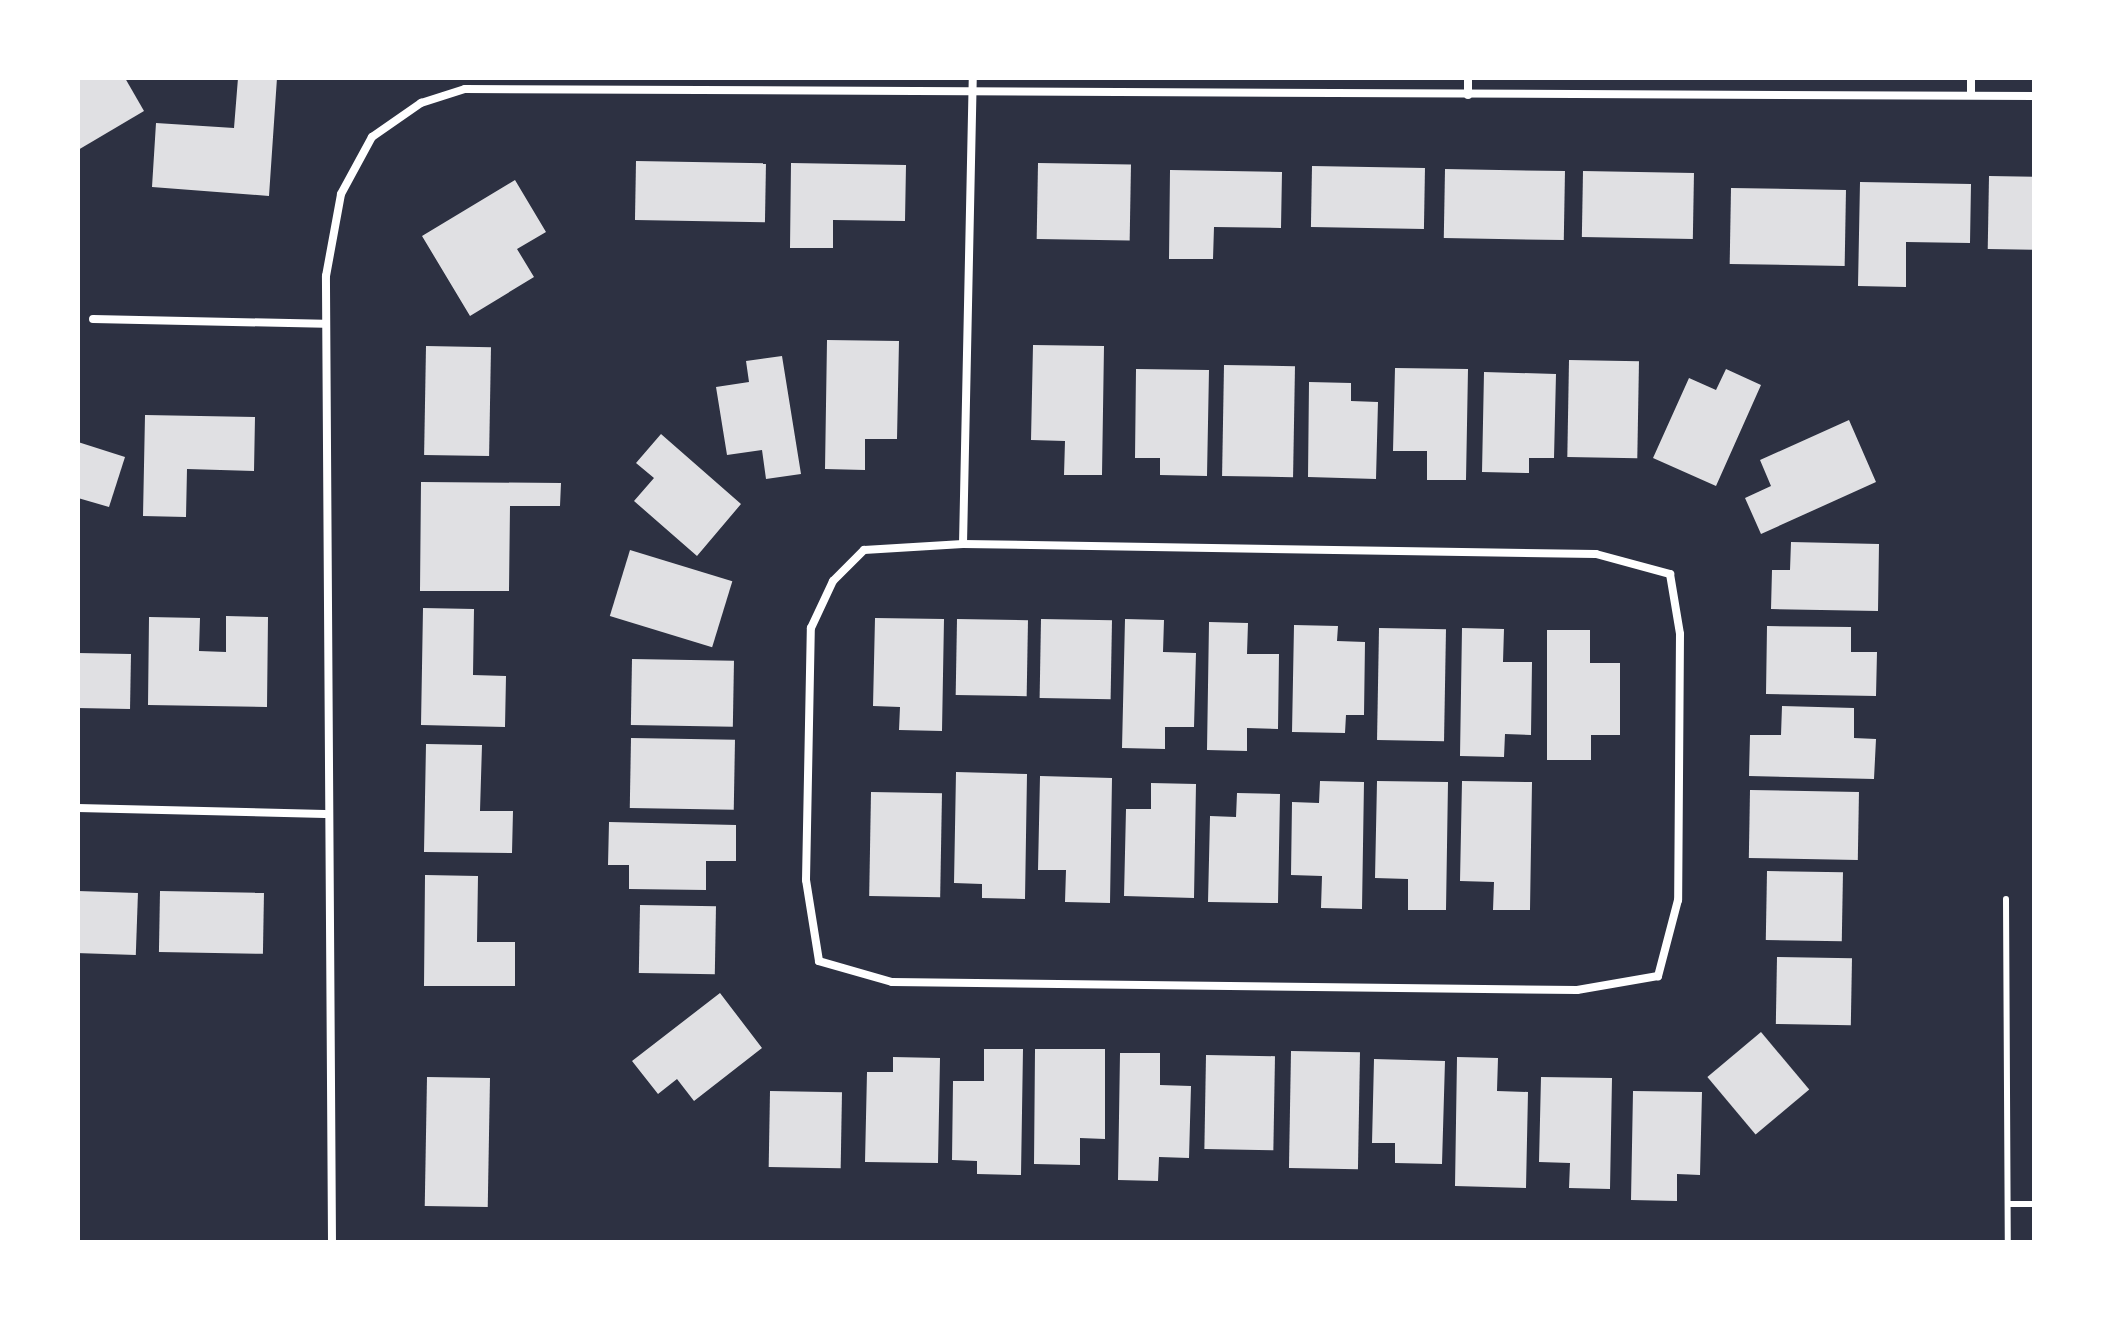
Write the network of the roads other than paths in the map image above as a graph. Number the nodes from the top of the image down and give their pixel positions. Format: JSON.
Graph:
{"nodes":[{"id":1,"x":1468,"y":78,"type":"edge"},
{"id":2,"x":1971,"y":78,"type":"edge"},
{"id":3,"x":973,"y":83,"type":"edge"},
{"id":4,"x":1468,"y":95,"type":"junction"},
{"id":5,"x":1971,"y":95,"type":"junction"},
{"id":6,"x":2034,"y":96,"type":"edge"},
{"id":7,"x":93,"y":319,"type":"dead end"},
{"id":8,"x":324,"y":324,"type":"junction"},
{"id":9,"x":963,"y":544,"type":"junction"},
{"id":10,"x":78,"y":808,"type":"edge"},
{"id":11,"x":325,"y":814,"type":"junction"},
{"id":12,"x":2006,"y":899,"type":"dead end"},
{"id":13,"x":2008,"y":1204,"type":"junction"},
{"id":14,"x":2034,"y":1204,"type":"edge"},
{"id":15,"x":332,"y":1242,"type":"edge"},
{"id":16,"x":2008,"y":1242,"type":"edge"}],
"edges":[{"from":1,"to":4,"type":"street"},
{"from":2,"to":5,"type":"street"},
{"from":3,"to":4,"type":"street"},
{"from":3,"to":8,"type":"street"},
{"from":3,"to":9,"type":"street"},
{"from":4,"to":5,"type":"street"},
{"from":5,"to":6,"type":"street"},
{"from":7,"to":8,"type":"street"},
{"from":8,"to":11,"type":"street"},
{"from":9,"to":9,"type":"street"},
{"from":10,"to":11,"type":"street"},
{"from":11,"to":15,"type":"street"},
{"from":12,"to":13,"type":"lane"},
{"from":13,"to":14,"type":"lane"},
{"from":13,"to":16,"type":"lane"}]}
